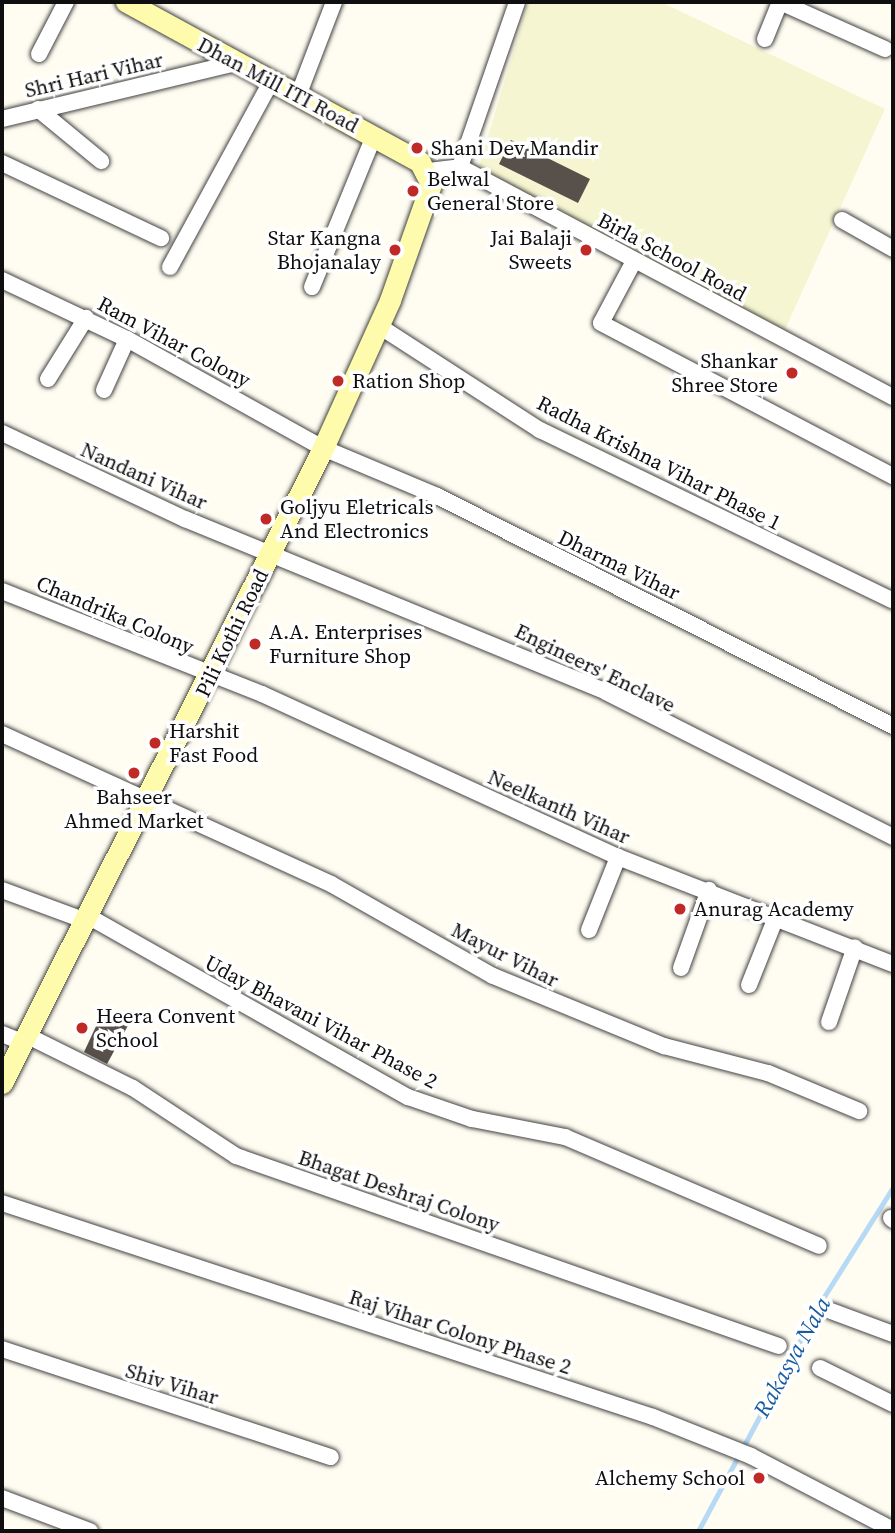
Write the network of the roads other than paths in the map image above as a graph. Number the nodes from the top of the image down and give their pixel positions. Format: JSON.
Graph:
{"nodes":[{"id":1,"x":65,"y":2,"type":"edge"},
{"id":2,"x":126,"y":2,"type":"edge"},
{"id":3,"x":334,"y":2,"type":"edge"},
{"id":4,"x":517,"y":2,"type":"edge"},
{"id":5,"x":780,"y":2,"type":"edge"},
{"id":6,"x":765,"y":39,"type":"dead end"},
{"id":7,"x":885,"y":49,"type":"dead end"},
{"id":8,"x":39,"y":54,"type":"dead end"},
{"id":9,"x":236,"y":63,"type":"junction"},
{"id":10,"x":271,"y":82,"type":"junction"},
{"id":11,"x":298,"y":96,"type":"junction"},
{"id":12,"x":38,"y":109,"type":"junction"},
{"id":13,"x":2,"y":119,"type":"edge"},
{"id":14,"x":374,"y":136,"type":"junction"},
{"id":15,"x":101,"y":161,"type":"dead end"},
{"id":16,"x":2,"y":163,"type":"edge"},
{"id":17,"x":460,"y":167,"type":"junction"},
{"id":18,"x":429,"y":171,"type":"junction"},
{"id":19,"x":842,"y":220,"type":"dead end"},
{"id":20,"x":161,"y":238,"type":"dead end"},
{"id":21,"x":893,"y":248,"type":"edge"},
{"id":22,"x":634,"y":261,"type":"junction"},
{"id":23,"x":170,"y":267,"type":"dead end"},
{"id":24,"x":2,"y":279,"type":"edge"},
{"id":25,"x":312,"y":287,"type":"dead end"},
{"id":26,"x":86,"y":318,"type":"junction"},
{"id":27,"x":379,"y":326,"type":"junction"},
{"id":28,"x":127,"y":339,"type":"junction"},
{"id":29,"x":48,"y":379,"type":"dead end"},
{"id":30,"x":104,"y":390,"type":"dead end"},
{"id":31,"x":893,"y":397,"type":"edge"},
{"id":32,"x":2,"y":433,"type":"edge"},
{"id":33,"x":323,"y":448,"type":"junction"},
{"id":34,"x":893,"y":476,"type":"edge"},
{"id":35,"x":271,"y":553,"type":"junction"},
{"id":36,"x":2,"y":591,"type":"edge"},
{"id":37,"x":893,"y":601,"type":"edge"},
{"id":38,"x":211,"y":679,"type":"junction"},
{"id":39,"x":893,"y":726,"type":"edge"},
{"id":40,"x":2,"y":734,"type":"edge"},
{"id":41,"x":149,"y":798,"type":"junction"},
{"id":42,"x":893,"y":837,"type":"edge"},
{"id":43,"x":618,"y":857,"type":"junction"},
{"id":44,"x":2,"y":890,"type":"edge"},
{"id":45,"x":709,"y":890,"type":"junction"},
{"id":46,"x":776,"y":917,"type":"junction"},
{"id":47,"x":85,"y":918,"type":"junction"},
{"id":48,"x":589,"y":930,"type":"dead end"},
{"id":49,"x":855,"y":947,"type":"junction"},
{"id":50,"x":893,"y":964,"type":"edge"},
{"id":51,"x":681,"y":968,"type":"dead end"},
{"id":52,"x":749,"y":985,"type":"dead end"},
{"id":53,"x":829,"y":1022,"type":"dead end"},
{"id":54,"x":2,"y":1034,"type":"edge"},
{"id":55,"x":24,"y":1038,"type":"junction"},
{"id":56,"x":2,"y":1083,"type":"edge"},
{"id":57,"x":859,"y":1111,"type":"dead end"},
{"id":58,"x":2,"y":1203,"type":"edge"},
{"id":59,"x":819,"y":1246,"type":"dead end"},
{"id":60,"x":831,"y":1311,"type":"dead end"},
{"id":61,"x":893,"y":1334,"type":"edge"},
{"id":62,"x":779,"y":1346,"type":"dead end"},
{"id":63,"x":2,"y":1349,"type":"edge"},
{"id":64,"x":820,"y":1368,"type":"dead end"},
{"id":65,"x":893,"y":1404,"type":"edge"},
{"id":66,"x":331,"y":1457,"type":"dead end"},
{"id":67,"x":2,"y":1497,"type":"edge"},
{"id":68,"x":893,"y":1530,"type":"edge"},
{"id":69,"x":90,"y":1531,"type":"edge"}],
"edges":[{"from":1,"to":8,"type":"street"},
{"from":2,"to":9,"type":"street","name":"Dhan Mill ITI Road"},
{"from":3,"to":11,"type":"street"},
{"from":4,"to":17,"type":"street"},
{"from":5,"to":6,"type":"street"},
{"from":5,"to":7,"type":"street"},
{"from":9,"to":10,"type":"street","name":"Dhan Mill ITI Road"},
{"from":9,"to":12,"type":"street","name":"Shri Hari Vihar"},
{"from":10,"to":11,"type":"street","name":"Dhan Mill ITI Road"},
{"from":10,"to":23,"type":"street"},
{"from":11,"to":14,"type":"street","name":"Dhan Mill ITI Road"},
{"from":12,"to":13,"type":"street","name":"Shri Hari Vihar"},
{"from":12,"to":15,"type":"street"},
{"from":14,"to":18,"type":"street","name":"Dhan Mill ITI Road"},
{"from":14,"to":25,"type":"street"},
{"from":16,"to":20,"type":"street"},
{"from":17,"to":18,"type":"street"},
{"from":17,"to":22,"type":"street","name":"Birla School Road"},
{"from":18,"to":27,"type":"street","name":"Pili Kothi Road"},
{"from":19,"to":21,"type":"street"},
{"from":22,"to":31,"type":"street","name":"Birla School Road"},
{"from":22,"to":34,"type":"street"},
{"from":24,"to":26,"type":"street","name":"Ram Vihar Colony"},
{"from":26,"to":28,"type":"street","name":"Ram Vihar Colony"},
{"from":26,"to":29,"type":"street"},
{"from":27,"to":33,"type":"street","name":"Pili Kothi Road"},
{"from":27,"to":37,"type":"street","name":"Radha Krishna Vihar Phase 1"},
{"from":28,"to":30,"type":"street"},
{"from":28,"to":33,"type":"street","name":"Ram Vihar Colony"},
{"from":32,"to":35,"type":"street","name":"Nandani Vihar"},
{"from":33,"to":35,"type":"street","name":"Pili Kothi Road"},
{"from":33,"to":39,"type":"street","name":"Dharma Vihar"},
{"from":35,"to":38,"type":"street","name":"Pili Kothi Road"},
{"from":35,"to":42,"type":"street","name":"Engineers' Enclave"},
{"from":36,"to":38,"type":"street","name":"Chandrika Colony"},
{"from":38,"to":41,"type":"street","name":"Pili Kothi Road"},
{"from":38,"to":43,"type":"street","name":"Neelkanth Vihar"},
{"from":40,"to":41,"type":"street","name":"Mayur Vihar"},
{"from":41,"to":47,"type":"street","name":"Pili Kothi Road"},
{"from":41,"to":57,"type":"street","name":"Mayur Vihar"},
{"from":43,"to":45,"type":"street","name":"Neelkanth Vihar"},
{"from":43,"to":48,"type":"street"},
{"from":44,"to":47,"type":"street","name":"Uday Bhavani Vihar Phase 2"},
{"from":45,"to":46,"type":"street","name":"Neelkanth Vihar"},
{"from":45,"to":51,"type":"street"},
{"from":46,"to":49,"type":"street","name":"Neelkanth Vihar"},
{"from":46,"to":52,"type":"street"},
{"from":47,"to":55,"type":"street","name":"Pili Kothi Road"},
{"from":47,"to":59,"type":"street","name":"Uday Bhavani Vihar Phase 2"},
{"from":49,"to":50,"type":"street","name":"Neelkanth Vihar"},
{"from":49,"to":53,"type":"street"},
{"from":54,"to":55,"type":"street","name":"Bhagat Deshraj Colony"},
{"from":55,"to":56,"type":"street","name":"Pili Kothi Road"},
{"from":55,"to":62,"type":"street","name":"Bhagat Deshraj Colony"},
{"from":58,"to":68,"type":"street","name":"Raj Vihar Colony Phase 2"},
{"from":60,"to":61,"type":"street"},
{"from":63,"to":66,"type":"street","name":"Shiv Vihar"},
{"from":64,"to":65,"type":"street"},
{"from":67,"to":69,"type":"street"}]}
